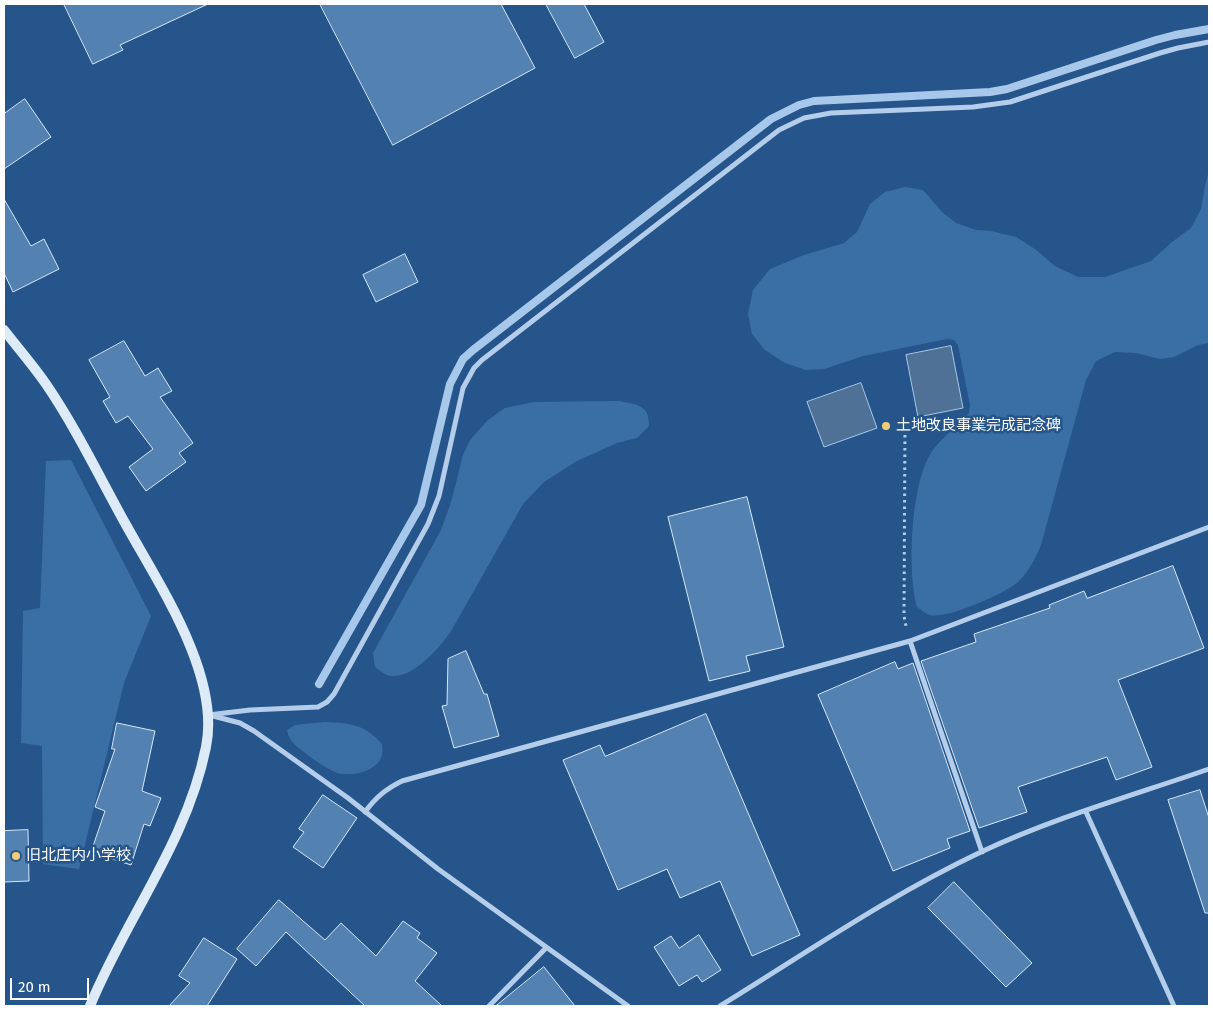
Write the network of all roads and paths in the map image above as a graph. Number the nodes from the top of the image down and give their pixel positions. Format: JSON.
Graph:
{"nodes":[{"id":1,"x":1209,"y":42,"type":"edge"},
{"id":2,"x":4,"y":330,"type":"edge"},
{"id":3,"x":905,"y":422,"type":"dead end"},
{"id":4,"x":1209,"y":528,"type":"edge"},
{"id":5,"x":910,"y":641,"type":"junction"},
{"id":6,"x":208,"y":715,"type":"junction"},
{"id":7,"x":1209,"y":769,"type":"edge"},
{"id":8,"x":365,"y":812,"type":"junction"},
{"id":9,"x":1086,"y":812,"type":"junction"},
{"id":10,"x":982,"y":852,"type":"junction"},
{"id":11,"x":546,"y":948,"type":"junction"},
{"id":12,"x":90,"y":1006,"type":"edge"},
{"id":13,"x":489,"y":1006,"type":"edge"},
{"id":14,"x":628,"y":1006,"type":"edge"},
{"id":15,"x":720,"y":1006,"type":"edge"},
{"id":16,"x":1174,"y":1006,"type":"edge"}],
"edges":[{"from":1,"to":6,"type":"street"},
{"from":2,"to":6,"type":"street"},
{"from":3,"to":5,"type":"path"},
{"from":4,"to":5,"type":"street"},
{"from":5,"to":8,"type":"street"},
{"from":5,"to":10,"type":"street"},
{"from":6,"to":8,"type":"street"},
{"from":6,"to":12,"type":"street"},
{"from":7,"to":9,"type":"street"},
{"from":8,"to":11,"type":"street"},
{"from":9,"to":10,"type":"street"},
{"from":9,"to":16,"type":"street"},
{"from":10,"to":15,"type":"street"},
{"from":11,"to":13,"type":"street"},
{"from":11,"to":14,"type":"street"}]}
